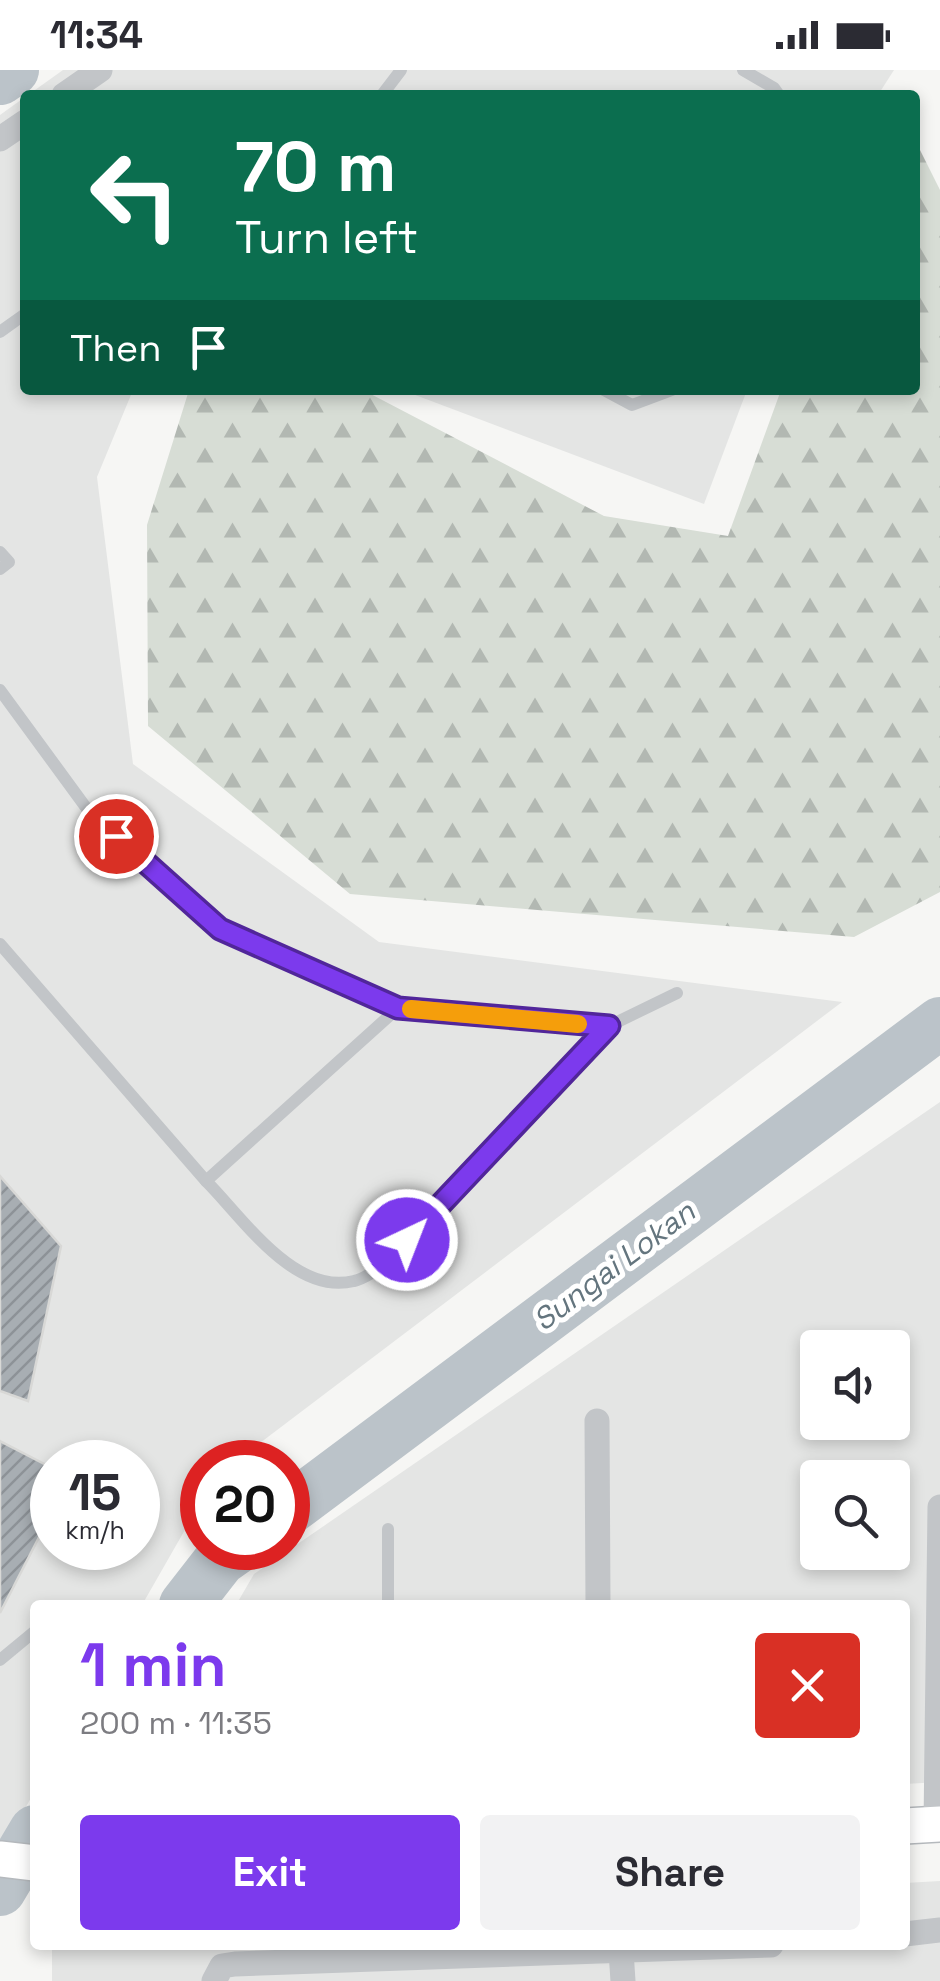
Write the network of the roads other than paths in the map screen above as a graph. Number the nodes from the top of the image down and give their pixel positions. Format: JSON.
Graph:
{"nodes":[{"id":1,"x":100,"y":70,"type":"edge"},
{"id":2,"x":743,"y":70,"type":"edge"},
{"id":3,"x":71,"y":90,"type":"edge"},
{"id":4,"x":775,"y":90,"type":"edge"},
{"id":5,"x":613,"y":395,"type":"edge"},
{"id":6,"x":660,"y":395,"type":"edge"},
{"id":7,"x":0,"y":552,"type":"edge"},
{"id":8,"x":0,"y":569,"type":"edge"},
{"id":9,"x":0,"y":690,"type":"edge"},
{"id":10,"x":0,"y":944,"type":"edge"},
{"id":11,"x":678,"y":993,"type":"dead end"},
{"id":12,"x":398,"y":1008,"type":"junction"},
{"id":13,"x":609,"y":1026,"type":"junction"},
{"id":14,"x":206,"y":1181,"type":"junction"},
{"id":15,"x":596,"y":1422,"type":"dead end"},
{"id":16,"x":940,"y":1507,"type":"edge"},
{"id":17,"x":388,"y":1529,"type":"dead end"},
{"id":18,"x":388,"y":1600,"type":"edge"},
{"id":19,"x":598,"y":1600,"type":"edge"},
{"id":20,"x":30,"y":1634,"type":"edge"},
{"id":21,"x":0,"y":1660,"type":"edge"},
{"id":22,"x":939,"y":1731,"type":"edge"},
{"id":23,"x":927,"y":1825,"type":"edge"},
{"id":24,"x":0,"y":1859,"type":"edge"},
{"id":25,"x":30,"y":1862,"type":"edge"},
{"id":26,"x":940,"y":1930,"type":"edge"},
{"id":27,"x":910,"y":1933,"type":"edge"},
{"id":28,"x":621,"y":1950,"type":"joint"},
{"id":29,"x":218,"y":1974,"type":"edge"},
{"id":30,"x":623,"y":1981,"type":"edge"}],
"edges":[{"from":1,"to":3,"type":"street"},
{"from":2,"to":4,"type":"lane"},
{"from":5,"to":6,"type":"lane"},
{"from":7,"to":8,"type":"lane"},
{"from":9,"to":12,"type":"lane"},
{"from":10,"to":14,"type":"lane"},
{"from":11,"to":13,"type":"lane"},
{"from":12,"to":13,"type":"lane"},
{"from":12,"to":14,"type":"lane"},
{"from":13,"to":14,"type":"lane"},
{"from":15,"to":19,"type":"street"},
{"from":16,"to":22,"type":"street"},
{"from":17,"to":18,"type":"lane"},
{"from":20,"to":21,"type":"lane"},
{"from":22,"to":23,"type":"street"},
{"from":24,"to":25,"type":"main road"},
{"from":26,"to":27,"type":"street"},
{"from":28,"to":29,"type":"street"},
{"from":28,"to":30,"type":"street"}]}
